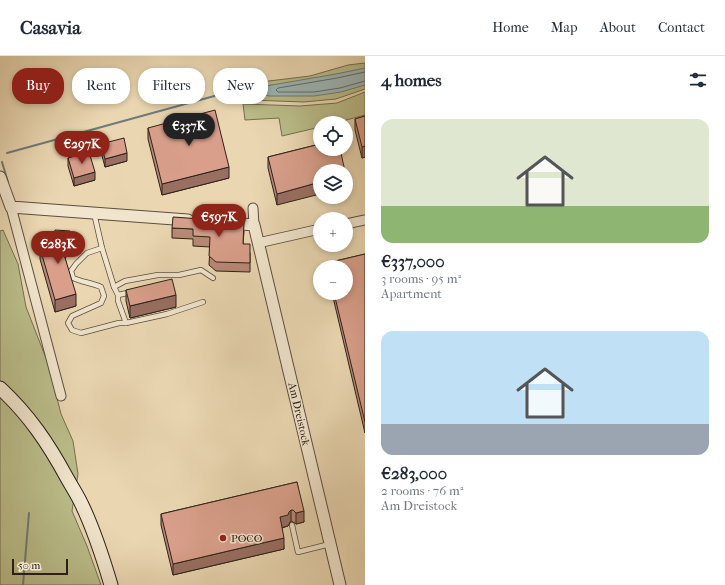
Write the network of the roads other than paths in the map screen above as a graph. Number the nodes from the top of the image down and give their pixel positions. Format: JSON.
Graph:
{"nodes":[{"id":1,"x":0,"y":178,"type":"edge"},
{"id":2,"x":11,"y":207,"type":"junction"},
{"id":3,"x":253,"y":208,"type":"dead end"},
{"id":4,"x":94,"y":213,"type":"junction"},
{"id":5,"x":365,"y":220,"type":"edge"},
{"id":6,"x":201,"y":221,"type":"edge"},
{"id":7,"x":216,"y":222,"type":"edge"},
{"id":8,"x":353,"y":223,"type":"edge"},
{"id":9,"x":254,"y":225,"type":"junction"},
{"id":10,"x":313,"y":231,"type":"edge"},
{"id":11,"x":258,"y":243,"type":"junction"},
{"id":12,"x":102,"y":248,"type":"junction"},
{"id":13,"x":212,"y":278,"type":"dead end"},
{"id":14,"x":114,"y":287,"type":"junction"},
{"id":15,"x":138,"y":290,"type":"edge"},
{"id":16,"x":118,"y":295,"type":"junction"},
{"id":17,"x":203,"y":302,"type":"dead end"},
{"id":18,"x":126,"y":323,"type":"junction"},
{"id":19,"x":0,"y":388,"type":"edge"},
{"id":20,"x":61,"y":396,"type":"dead end"},
{"id":21,"x":292,"y":525,"type":"dead end"},
{"id":22,"x":330,"y":544,"type":"junction"},
{"id":23,"x":111,"y":585,"type":"edge"},
{"id":24,"x":340,"y":585,"type":"edge"}],
"edges":[{"from":1,"to":2,"type":"street"},
{"from":2,"to":4,"type":"street"},
{"from":2,"to":20,"type":"street"},
{"from":3,"to":9,"type":"street"},
{"from":4,"to":6,"type":"street"},
{"from":4,"to":12,"type":"lane"},
{"from":5,"to":8,"type":"street"},
{"from":7,"to":9,"type":"street"},
{"from":9,"to":11,"type":"street","name":"Am Dreistock"},
{"from":10,"to":11,"type":"street"},
{"from":11,"to":22,"type":"street","name":"Am Dreistock"},
{"from":12,"to":14,"type":"lane"},
{"from":12,"to":18,"type":"lane"},
{"from":13,"to":14,"type":"lane"},
{"from":14,"to":16,"type":"lane"},
{"from":15,"to":16,"type":"lane"},
{"from":16,"to":18,"type":"lane"},
{"from":17,"to":18,"type":"lane"},
{"from":19,"to":23,"type":"main road"},
{"from":21,"to":22,"type":"lane"},
{"from":22,"to":24,"type":"street","name":"Am Dreistock"}]}
